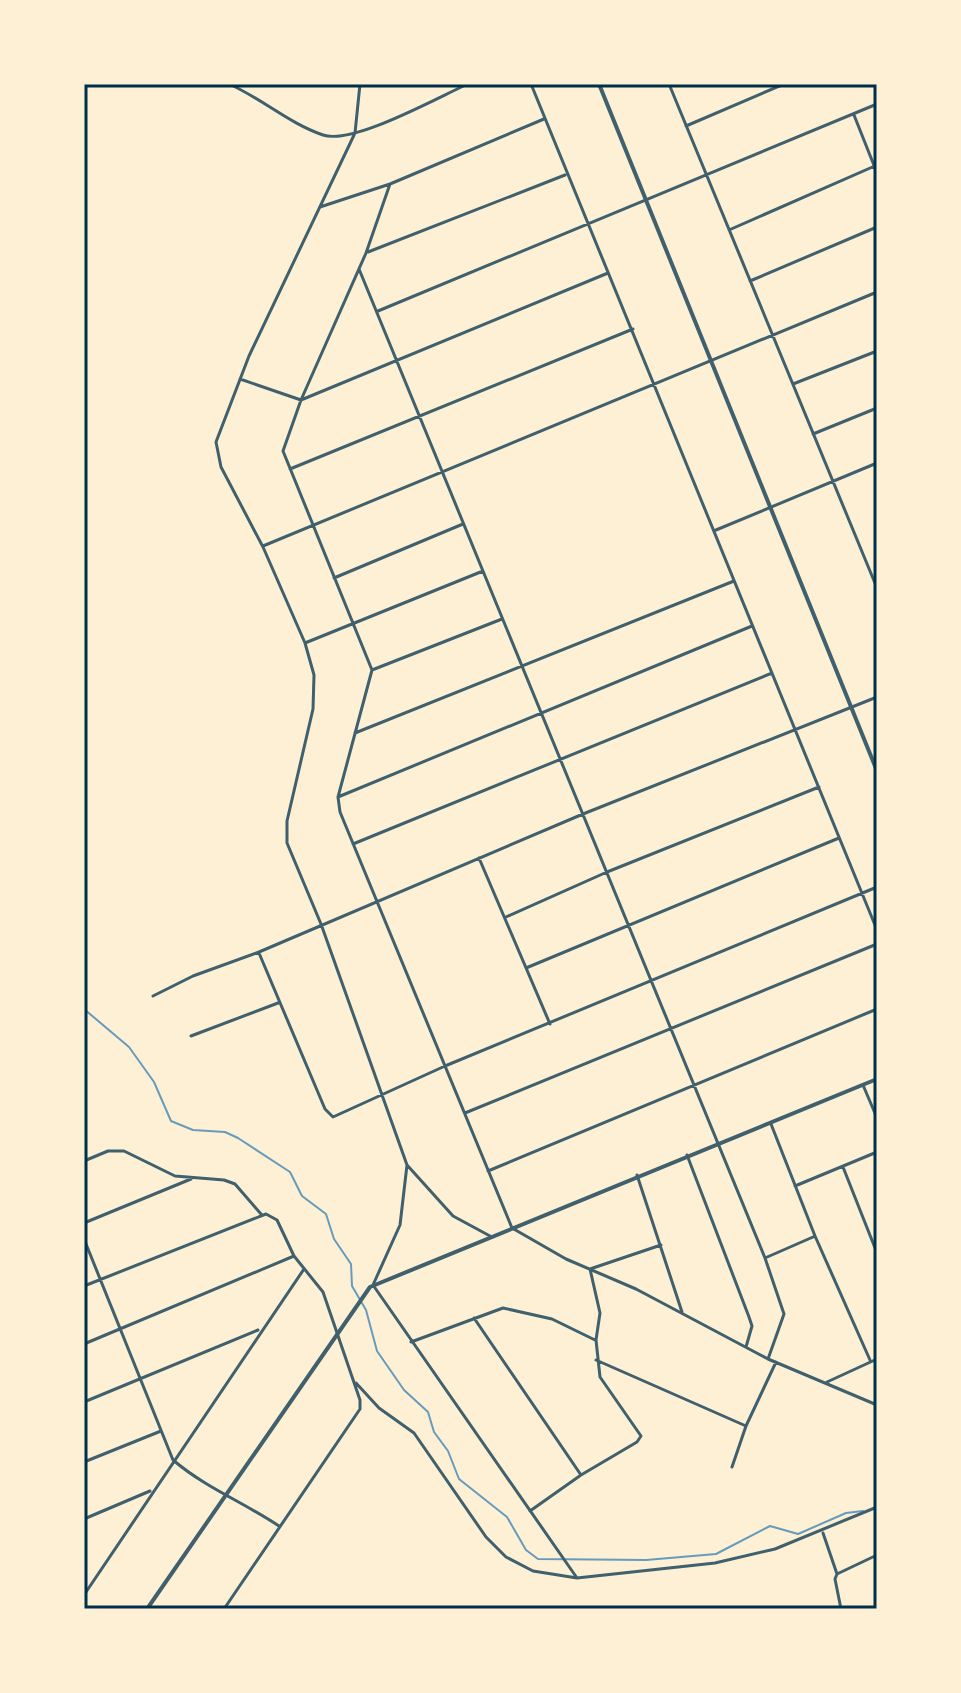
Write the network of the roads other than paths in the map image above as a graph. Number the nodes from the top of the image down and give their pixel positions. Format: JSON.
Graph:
{"nodes":[{"id":1,"x":229,"y":84,"type":"edge"},
{"id":2,"x":245,"y":84,"type":"edge"},
{"id":3,"x":360,"y":84,"type":"edge"},
{"id":4,"x":468,"y":84,"type":"edge"},
{"id":5,"x":531,"y":84,"type":"edge"},
{"id":6,"x":599,"y":84,"type":"edge"},
{"id":7,"x":669,"y":84,"type":"edge"},
{"id":8,"x":784,"y":84,"type":"edge"},
{"id":9,"x":239,"y":88,"type":"junction"},
{"id":10,"x":877,"y":104,"type":"edge"},
{"id":11,"x":854,"y":115,"type":"junction"},
{"id":12,"x":544,"y":119,"type":"junction"},
{"id":13,"x":686,"y":126,"type":"junction"},
{"id":14,"x":355,"y":133,"type":"junction"},
{"id":15,"x":876,"y":166,"type":"edge"},
{"id":16,"x":877,"y":173,"type":"edge"},
{"id":17,"x":565,"y":175,"type":"junction"},
{"id":18,"x":705,"y":175,"type":"junction"},
{"id":19,"x":390,"y":184,"type":"junction"},
{"id":20,"x":645,"y":200,"type":"junction"},
{"id":21,"x":320,"y":207,"type":"junction"},
{"id":22,"x":586,"y":224,"type":"junction"},
{"id":23,"x":877,"y":227,"type":"edge"},
{"id":24,"x":729,"y":230,"type":"junction"},
{"id":25,"x":366,"y":253,"type":"junction"},
{"id":26,"x":359,"y":269,"type":"junction"},
{"id":27,"x":608,"y":273,"type":"junction"},
{"id":28,"x":750,"y":281,"type":"junction"},
{"id":29,"x":877,"y":292,"type":"edge"},
{"id":30,"x":378,"y":311,"type":"junction"},
{"id":31,"x":633,"y":329,"type":"junction"},
{"id":32,"x":773,"y":335,"type":"junction"},
{"id":33,"x":877,"y":351,"type":"edge"},
{"id":34,"x":712,"y":359,"type":"junction"},
{"id":35,"x":397,"y":362,"type":"junction"},
{"id":36,"x":240,"y":379,"type":"junction"},
{"id":37,"x":655,"y":383,"type":"junction"},
{"id":38,"x":793,"y":384,"type":"junction"},
{"id":39,"x":301,"y":400,"type":"junction"},
{"id":40,"x":877,"y":408,"type":"edge"},
{"id":41,"x":420,"y":416,"type":"junction"},
{"id":42,"x":813,"y":434,"type":"junction"},
{"id":43,"x":877,"y":463,"type":"edge"},
{"id":44,"x":290,"y":469,"type":"junction"},
{"id":45,"x":443,"y":472,"type":"junction"},
{"id":46,"x":833,"y":481,"type":"junction"},
{"id":47,"x":770,"y":506,"type":"junction"},
{"id":48,"x":464,"y":524,"type":"junction"},
{"id":49,"x":313,"y":526,"type":"junction"},
{"id":50,"x":716,"y":530,"type":"junction"},
{"id":51,"x":263,"y":547,"type":"junction"},
{"id":52,"x":483,"y":571,"type":"junction"},
{"id":53,"x":874,"y":574,"type":"edge"},
{"id":54,"x":334,"y":578,"type":"junction"},
{"id":55,"x":735,"y":580,"type":"junction"},
{"id":56,"x":877,"y":588,"type":"edge"},
{"id":57,"x":503,"y":619,"type":"junction"},
{"id":58,"x":353,"y":624,"type":"junction"},
{"id":59,"x":753,"y":626,"type":"junction"},
{"id":60,"x":305,"y":643,"type":"junction"},
{"id":61,"x":523,"y":666,"type":"junction"},
{"id":62,"x":372,"y":670,"type":"junction"},
{"id":63,"x":773,"y":673,"type":"junction"},
{"id":64,"x":877,"y":697,"type":"edge"},
{"id":65,"x":851,"y":708,"type":"junction"},
{"id":66,"x":542,"y":711,"type":"junction"},
{"id":67,"x":795,"y":730,"type":"junction"},
{"id":68,"x":355,"y":733,"type":"junction"},
{"id":69,"x":562,"y":760,"type":"junction"},
{"id":70,"x":877,"y":771,"type":"edge"},
{"id":71,"x":819,"y":787,"type":"junction"},
{"id":72,"x":338,"y":797,"type":"junction"},
{"id":73,"x":583,"y":814,"type":"junction"},
{"id":74,"x":839,"y":838,"type":"junction"},
{"id":75,"x":353,"y":844,"type":"junction"},
{"id":76,"x":479,"y":858,"type":"junction"},
{"id":77,"x":607,"y":872,"type":"junction"},
{"id":78,"x":877,"y":887,"type":"edge"},
{"id":79,"x":863,"y":893,"type":"junction"},
{"id":80,"x":377,"y":902,"type":"junction"},
{"id":81,"x":506,"y":917,"type":"junction"},
{"id":82,"x":321,"y":924,"type":"junction"},
{"id":83,"x":630,"y":925,"type":"junction"},
{"id":84,"x":877,"y":930,"type":"edge"},
{"id":85,"x":877,"y":944,"type":"edge"},
{"id":86,"x":259,"y":952,"type":"junction"},
{"id":87,"x":526,"y":968,"type":"junction"},
{"id":88,"x":653,"y":981,"type":"junction"},
{"id":89,"x":153,"y":996,"type":"dead end"},
{"id":90,"x":278,"y":1003,"type":"junction"},
{"id":91,"x":877,"y":1009,"type":"edge"},
{"id":92,"x":550,"y":1025,"type":"junction"},
{"id":93,"x":672,"y":1029,"type":"junction"},
{"id":94,"x":191,"y":1036,"type":"dead end"},
{"id":95,"x":445,"y":1066,"type":"junction"},
{"id":96,"x":877,"y":1079,"type":"edge"},
{"id":97,"x":695,"y":1082,"type":"junction"},
{"id":98,"x":863,"y":1085,"type":"junction"},
{"id":99,"x":383,"y":1093,"type":"junction"},
{"id":100,"x":465,"y":1113,"type":"junction"},
{"id":101,"x":877,"y":1118,"type":"edge"},
{"id":102,"x":770,"y":1122,"type":"junction"},
{"id":103,"x":720,"y":1142,"type":"junction"},
{"id":104,"x":877,"y":1152,"type":"edge"},
{"id":105,"x":687,"y":1155,"type":"junction"},
{"id":106,"x":84,"y":1161,"type":"edge"},
{"id":107,"x":407,"y":1165,"type":"junction"},
{"id":108,"x":843,"y":1167,"type":"junction"},
{"id":109,"x":488,"y":1171,"type":"junction"},
{"id":110,"x":637,"y":1175,"type":"junction"},
{"id":111,"x":192,"y":1179,"type":"junction"},
{"id":112,"x":795,"y":1186,"type":"junction"},
{"id":113,"x":263,"y":1215,"type":"junction"},
{"id":114,"x":84,"y":1223,"type":"edge"},
{"id":115,"x":512,"y":1228,"type":"junction"},
{"id":116,"x":491,"y":1236,"type":"junction"},
{"id":117,"x":815,"y":1236,"type":"junction"},
{"id":118,"x":84,"y":1239,"type":"edge"},
{"id":119,"x":661,"y":1245,"type":"junction"},
{"id":120,"x":877,"y":1253,"type":"edge"},
{"id":121,"x":294,"y":1256,"type":"junction"},
{"id":122,"x":765,"y":1258,"type":"junction"},
{"id":123,"x":304,"y":1269,"type":"junction"},
{"id":124,"x":590,"y":1269,"type":"junction"},
{"id":125,"x":101,"y":1280,"type":"junction"},
{"id":126,"x":84,"y":1286,"type":"edge"},
{"id":127,"x":370,"y":1287,"type":"junction"},
{"id":128,"x":683,"y":1313,"type":"junction"},
{"id":129,"x":474,"y":1318,"type":"junction"},
{"id":130,"x":120,"y":1328,"type":"junction"},
{"id":131,"x":260,"y":1329,"type":"junction"},
{"id":132,"x":337,"y":1331,"type":"junction"},
{"id":133,"x":596,"y":1340,"type":"junction"},
{"id":134,"x":411,"y":1342,"type":"junction"},
{"id":135,"x":84,"y":1344,"type":"edge"},
{"id":136,"x":746,"y":1347,"type":"junction"},
{"id":137,"x":768,"y":1359,"type":"junction"},
{"id":138,"x":877,"y":1359,"type":"edge"},
{"id":139,"x":596,"y":1360,"type":"junction"},
{"id":140,"x":870,"y":1360,"type":"junction"},
{"id":141,"x":776,"y":1362,"type":"junction"},
{"id":142,"x":139,"y":1380,"type":"junction"},
{"id":143,"x":354,"y":1381,"type":"junction"},
{"id":144,"x":824,"y":1382,"type":"junction"},
{"id":145,"x":84,"y":1402,"type":"edge"},
{"id":146,"x":877,"y":1405,"type":"edge"},
{"id":147,"x":746,"y":1426,"type":"junction"},
{"id":148,"x":161,"y":1431,"type":"junction"},
{"id":149,"x":173,"y":1460,"type":"junction"},
{"id":150,"x":84,"y":1462,"type":"edge"},
{"id":151,"x":732,"y":1467,"type":"dead end"},
{"id":152,"x":581,"y":1475,"type":"junction"},
{"id":153,"x":153,"y":1489,"type":"junction"},
{"id":154,"x":227,"y":1494,"type":"junction"},
{"id":155,"x":877,"y":1507,"type":"edge"},
{"id":156,"x":530,"y":1511,"type":"junction"},
{"id":157,"x":84,"y":1519,"type":"edge"},
{"id":158,"x":280,"y":1527,"type":"junction"},
{"id":159,"x":822,"y":1531,"type":"junction"},
{"id":160,"x":877,"y":1555,"type":"edge"},
{"id":161,"x":837,"y":1574,"type":"junction"},
{"id":162,"x":577,"y":1578,"type":"junction"},
{"id":163,"x":84,"y":1595,"type":"edge"},
{"id":164,"x":147,"y":1609,"type":"edge"},
{"id":165,"x":224,"y":1609,"type":"edge"},
{"id":166,"x":841,"y":1609,"type":"edge"}],
"edges":[{"from":1,"to":9,"type":"street"},
{"from":2,"to":9,"type":"street"},
{"from":3,"to":14,"type":"street"},
{"from":4,"to":14,"type":"street"},
{"from":5,"to":12,"type":"street"},
{"from":6,"to":20,"type":"street"},
{"from":7,"to":13,"type":"street"},
{"from":8,"to":13,"type":"street"},
{"from":9,"to":14,"type":"street"},
{"from":10,"to":11,"type":"street"},
{"from":11,"to":15,"type":"street"},
{"from":11,"to":18,"type":"street"},
{"from":12,"to":17,"type":"street"},
{"from":12,"to":19,"type":"street"},
{"from":13,"to":18,"type":"street"},
{"from":14,"to":21,"type":"street"},
{"from":15,"to":16,"type":"street"},
{"from":15,"to":24,"type":"street"},
{"from":17,"to":22,"type":"street"},
{"from":17,"to":25,"type":"street"},
{"from":18,"to":20,"type":"street"},
{"from":18,"to":24,"type":"street"},
{"from":19,"to":21,"type":"street"},
{"from":19,"to":25,"type":"street"},
{"from":20,"to":22,"type":"street"},
{"from":20,"to":34,"type":"street"},
{"from":21,"to":36,"type":"street"},
{"from":22,"to":27,"type":"street"},
{"from":22,"to":30,"type":"street"},
{"from":23,"to":28,"type":"street"},
{"from":24,"to":28,"type":"street"},
{"from":25,"to":26,"type":"street"},
{"from":26,"to":30,"type":"street"},
{"from":26,"to":39,"type":"street"},
{"from":27,"to":31,"type":"street"},
{"from":27,"to":35,"type":"street"},
{"from":28,"to":32,"type":"street"},
{"from":29,"to":32,"type":"street"},
{"from":30,"to":35,"type":"street"},
{"from":31,"to":37,"type":"street"},
{"from":31,"to":41,"type":"street"},
{"from":32,"to":34,"type":"street"},
{"from":32,"to":38,"type":"street"},
{"from":33,"to":38,"type":"street"},
{"from":34,"to":37,"type":"street"},
{"from":34,"to":47,"type":"street"},
{"from":35,"to":39,"type":"street"},
{"from":35,"to":41,"type":"street"},
{"from":36,"to":39,"type":"street"},
{"from":36,"to":51,"type":"street"},
{"from":37,"to":45,"type":"street"},
{"from":37,"to":50,"type":"street"},
{"from":38,"to":42,"type":"street"},
{"from":39,"to":44,"type":"street"},
{"from":40,"to":42,"type":"street"},
{"from":41,"to":44,"type":"street"},
{"from":41,"to":45,"type":"street"},
{"from":42,"to":46,"type":"street"},
{"from":43,"to":46,"type":"street"},
{"from":44,"to":49,"type":"street"},
{"from":45,"to":48,"type":"street"},
{"from":45,"to":49,"type":"street"},
{"from":46,"to":47,"type":"street"},
{"from":46,"to":53,"type":"street"},
{"from":47,"to":50,"type":"street"},
{"from":47,"to":65,"type":"street"},
{"from":48,"to":52,"type":"street"},
{"from":48,"to":54,"type":"street"},
{"from":49,"to":51,"type":"street"},
{"from":49,"to":54,"type":"street"},
{"from":50,"to":55,"type":"street"},
{"from":51,"to":60,"type":"street"},
{"from":52,"to":57,"type":"street"},
{"from":52,"to":58,"type":"street"},
{"from":53,"to":56,"type":"street"},
{"from":54,"to":58,"type":"street"},
{"from":55,"to":59,"type":"street"},
{"from":55,"to":61,"type":"street"},
{"from":57,"to":61,"type":"street"},
{"from":57,"to":62,"type":"street"},
{"from":58,"to":60,"type":"street"},
{"from":58,"to":62,"type":"street"},
{"from":59,"to":63,"type":"street"},
{"from":59,"to":66,"type":"street"},
{"from":60,"to":82,"type":"street"},
{"from":61,"to":66,"type":"street"},
{"from":61,"to":68,"type":"street"},
{"from":62,"to":68,"type":"street"},
{"from":63,"to":67,"type":"street"},
{"from":63,"to":69,"type":"street"},
{"from":64,"to":65,"type":"street"},
{"from":65,"to":67,"type":"street"},
{"from":65,"to":70,"type":"street"},
{"from":66,"to":69,"type":"street"},
{"from":66,"to":72,"type":"street"},
{"from":67,"to":71,"type":"street"},
{"from":67,"to":73,"type":"street"},
{"from":68,"to":72,"type":"street"},
{"from":69,"to":73,"type":"street"},
{"from":69,"to":75,"type":"street"},
{"from":71,"to":74,"type":"street"},
{"from":71,"to":77,"type":"street"},
{"from":72,"to":75,"type":"street"},
{"from":73,"to":76,"type":"street"},
{"from":73,"to":77,"type":"street"},
{"from":74,"to":79,"type":"street"},
{"from":74,"to":83,"type":"street"},
{"from":75,"to":80,"type":"street"},
{"from":76,"to":80,"type":"street"},
{"from":76,"to":81,"type":"street"},
{"from":77,"to":81,"type":"street"},
{"from":77,"to":83,"type":"street"},
{"from":78,"to":79,"type":"street"},
{"from":79,"to":84,"type":"street"},
{"from":79,"to":88,"type":"street"},
{"from":80,"to":82,"type":"street"},
{"from":80,"to":95,"type":"street"},
{"from":81,"to":87,"type":"street"},
{"from":82,"to":86,"type":"street"},
{"from":82,"to":99,"type":"street"},
{"from":83,"to":87,"type":"street"},
{"from":83,"to":88,"type":"street"},
{"from":85,"to":93,"type":"street"},
{"from":86,"to":89,"type":"street"},
{"from":86,"to":90,"type":"street"},
{"from":87,"to":92,"type":"street"},
{"from":88,"to":92,"type":"street"},
{"from":88,"to":93,"type":"street"},
{"from":90,"to":94,"type":"street"},
{"from":90,"to":99,"type":"street"},
{"from":91,"to":97,"type":"street"},
{"from":92,"to":95,"type":"street"},
{"from":93,"to":97,"type":"street"},
{"from":93,"to":100,"type":"street"},
{"from":95,"to":99,"type":"street"},
{"from":95,"to":100,"type":"street"},
{"from":96,"to":98,"type":"street"},
{"from":97,"to":103,"type":"street"},
{"from":97,"to":109,"type":"street"},
{"from":98,"to":101,"type":"street"},
{"from":98,"to":102,"type":"street"},
{"from":99,"to":107,"type":"street"},
{"from":100,"to":109,"type":"street"},
{"from":102,"to":103,"type":"street"},
{"from":102,"to":112,"type":"street"},
{"from":103,"to":105,"type":"street"},
{"from":103,"to":122,"type":"street"},
{"from":104,"to":108,"type":"street"},
{"from":105,"to":110,"type":"street"},
{"from":105,"to":136,"type":"street"},
{"from":106,"to":111,"type":"street"},
{"from":107,"to":116,"type":"street"},
{"from":107,"to":127,"type":"street"},
{"from":108,"to":112,"type":"street"},
{"from":108,"to":120,"type":"street"},
{"from":109,"to":115,"type":"street"},
{"from":110,"to":115,"type":"street"},
{"from":110,"to":119,"type":"street"},
{"from":111,"to":113,"type":"street"},
{"from":111,"to":114,"type":"street"},
{"from":112,"to":117,"type":"street"},
{"from":113,"to":121,"type":"street"},
{"from":113,"to":125,"type":"street"},
{"from":115,"to":116,"type":"street"},
{"from":115,"to":124,"type":"street"},
{"from":116,"to":127,"type":"street"},
{"from":117,"to":122,"type":"street"},
{"from":117,"to":140,"type":"street"},
{"from":118,"to":125,"type":"street"},
{"from":119,"to":124,"type":"street"},
{"from":119,"to":128,"type":"street"},
{"from":121,"to":123,"type":"street"},
{"from":121,"to":130,"type":"street"},
{"from":122,"to":137,"type":"street"},
{"from":123,"to":131,"type":"street"},
{"from":123,"to":132,"type":"street"},
{"from":124,"to":128,"type":"street"},
{"from":124,"to":133,"type":"street"},
{"from":125,"to":126,"type":"street"},
{"from":125,"to":130,"type":"street"},
{"from":127,"to":132,"type":"street"},
{"from":127,"to":134,"type":"street"},
{"from":128,"to":136,"type":"street"},
{"from":129,"to":133,"type":"street"},
{"from":129,"to":134,"type":"street"},
{"from":129,"to":152,"type":"street"},
{"from":130,"to":135,"type":"street"},
{"from":130,"to":142,"type":"street"},
{"from":131,"to":142,"type":"street"},
{"from":131,"to":149,"type":"street"},
{"from":132,"to":143,"type":"street"},
{"from":132,"to":154,"type":"street"},
{"from":133,"to":139,"type":"street"},
{"from":134,"to":156,"type":"street"},
{"from":136,"to":137,"type":"street"},
{"from":137,"to":141,"type":"street"},
{"from":138,"to":140,"type":"street"},
{"from":139,"to":147,"type":"street"},
{"from":139,"to":152,"type":"street"},
{"from":140,"to":144,"type":"street"},
{"from":141,"to":144,"type":"street"},
{"from":141,"to":147,"type":"street"},
{"from":142,"to":145,"type":"street"},
{"from":142,"to":148,"type":"street"},
{"from":143,"to":158,"type":"street"},
{"from":143,"to":162,"type":"street"},
{"from":144,"to":146,"type":"street"},
{"from":147,"to":151,"type":"street"},
{"from":148,"to":149,"type":"street"},
{"from":148,"to":150,"type":"street"},
{"from":149,"to":153,"type":"street"},
{"from":149,"to":154,"type":"street"},
{"from":152,"to":156,"type":"street"},
{"from":153,"to":157,"type":"street"},
{"from":153,"to":163,"type":"street"},
{"from":154,"to":158,"type":"street"},
{"from":154,"to":164,"type":"street"},
{"from":155,"to":159,"type":"street"},
{"from":156,"to":162,"type":"street"},
{"from":158,"to":165,"type":"street"},
{"from":159,"to":161,"type":"street"},
{"from":159,"to":162,"type":"street"},
{"from":160,"to":161,"type":"street"},
{"from":161,"to":166,"type":"street"}]}
